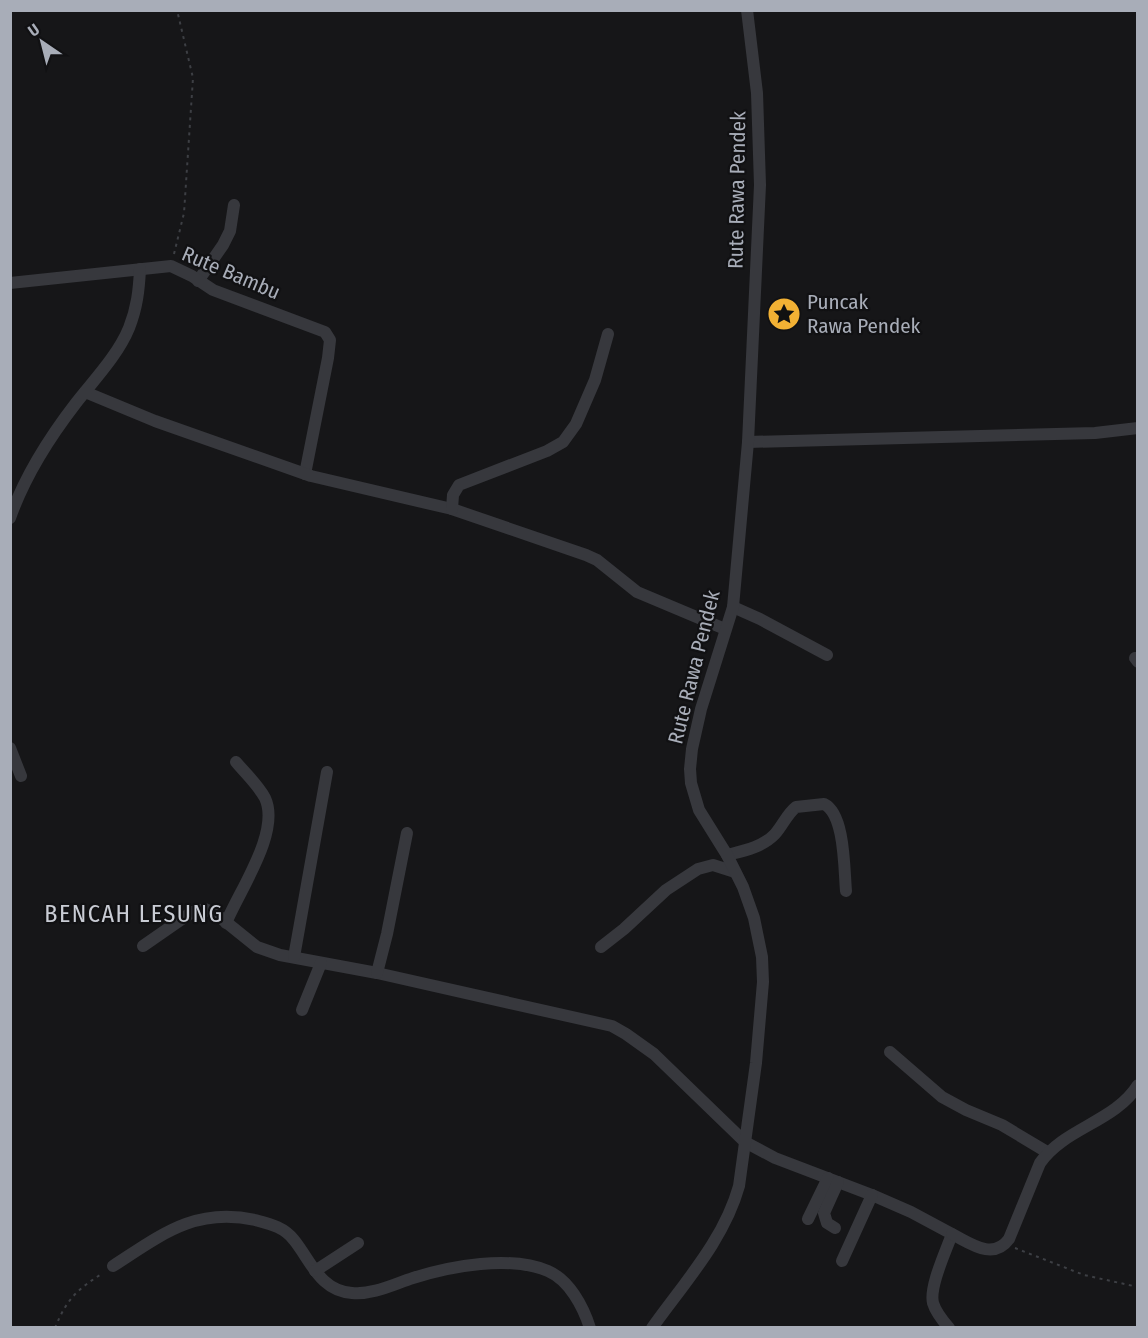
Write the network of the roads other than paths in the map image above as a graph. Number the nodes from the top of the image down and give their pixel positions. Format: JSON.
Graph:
{"nodes":[{"id":1,"x":747,"y":10,"type":"edge"},
{"id":2,"x":234,"y":205,"type":"dead end"},
{"id":3,"x":140,"y":269,"type":"junction"},
{"id":4,"x":198,"y":280,"type":"junction"},
{"id":5,"x":10,"y":283,"type":"edge"},
{"id":6,"x":608,"y":334,"type":"dead end"},
{"id":7,"x":85,"y":392,"type":"junction"},
{"id":8,"x":1137,"y":428,"type":"edge"},
{"id":9,"x":748,"y":442,"type":"junction"},
{"id":10,"x":308,"y":475,"type":"junction"},
{"id":11,"x":452,"y":510,"type":"junction"},
{"id":12,"x":10,"y":518,"type":"edge"},
{"id":13,"x":733,"y":608,"type":"junction"},
{"id":14,"x":725,"y":629,"type":"junction"},
{"id":15,"x":827,"y":655,"type":"dead end"},
{"id":16,"x":10,"y":748,"type":"edge"},
{"id":17,"x":236,"y":762,"type":"dead end"},
{"id":18,"x":327,"y":772,"type":"dead end"},
{"id":19,"x":21,"y":776,"type":"dead end"},
{"id":20,"x":407,"y":833,"type":"dead end"},
{"id":21,"x":727,"y":855,"type":"junction"},
{"id":22,"x":735,"y":872,"type":"junction"},
{"id":23,"x":846,"y":891,"type":"dead end"},
{"id":24,"x":226,"y":923,"type":"junction"},
{"id":25,"x":143,"y":946,"type":"dead end"},
{"id":26,"x":601,"y":947,"type":"dead end"},
{"id":27,"x":294,"y":957,"type":"junction"},
{"id":28,"x":321,"y":963,"type":"junction"},
{"id":29,"x":377,"y":973,"type":"junction"},
{"id":30,"x":302,"y":1010,"type":"dead end"},
{"id":31,"x":891,"y":1052,"type":"dead end"},
{"id":32,"x":1137,"y":1085,"type":"edge"},
{"id":33,"x":745,"y":1142,"type":"junction"},
{"id":34,"x":1047,"y":1152,"type":"junction"},
{"id":35,"x":833,"y":1180,"type":"junction"},
{"id":36,"x":872,"y":1195,"type":"junction"},
{"id":37,"x":808,"y":1219,"type":"dead end"},
{"id":38,"x":836,"y":1227,"type":"dead end"},
{"id":39,"x":952,"y":1234,"type":"junction"},
{"id":40,"x":358,"y":1243,"type":"dead end"},
{"id":41,"x":842,"y":1261,"type":"dead end"},
{"id":42,"x":113,"y":1266,"type":"road end"},
{"id":43,"x":315,"y":1271,"type":"junction"},
{"id":44,"x":590,"y":1328,"type":"edge"},
{"id":45,"x":652,"y":1328,"type":"edge"},
{"id":46,"x":949,"y":1328,"type":"edge"}],
"edges":[{"from":1,"to":9,"type":"street","name":"Rute Rawa Pendek"},
{"from":2,"to":4,"type":"street"},
{"from":3,"to":4,"type":"street","name":"Rute Bambu"},
{"from":3,"to":5,"type":"street","name":"Rute Bambu"},
{"from":3,"to":7,"type":"street"},
{"from":4,"to":10,"type":"street","name":"Rute Bambu"},
{"from":6,"to":11,"type":"street"},
{"from":7,"to":10,"type":"street"},
{"from":7,"to":12,"type":"street"},
{"from":8,"to":9,"type":"street"},
{"from":9,"to":13,"type":"street","name":"Rute Rawa Pendek"},
{"from":10,"to":11,"type":"street"},
{"from":11,"to":14,"type":"street"},
{"from":13,"to":14,"type":"street","name":"Rute Rawa Pendek"},
{"from":13,"to":15,"type":"street"},
{"from":14,"to":21,"type":"street","name":"Rute Rawa Pendek"},
{"from":16,"to":19,"type":"street"},
{"from":17,"to":24,"type":"street"},
{"from":18,"to":27,"type":"street"},
{"from":20,"to":29,"type":"street"},
{"from":21,"to":22,"type":"street","name":"Rute Rawa Pendek"},
{"from":21,"to":23,"type":"street"},
{"from":22,"to":26,"type":"street"},
{"from":22,"to":33,"type":"street","name":"Rute Rawa Pendek"},
{"from":24,"to":25,"type":"street"},
{"from":24,"to":27,"type":"street"},
{"from":27,"to":28,"type":"street"},
{"from":28,"to":29,"type":"street"},
{"from":28,"to":30,"type":"street"},
{"from":29,"to":33,"type":"street"},
{"from":31,"to":34,"type":"street"},
{"from":32,"to":34,"type":"street"},
{"from":33,"to":35,"type":"street"},
{"from":33,"to":45,"type":"street","name":"Rute Rawa Pendek"},
{"from":34,"to":39,"type":"street"},
{"from":35,"to":36,"type":"street"},
{"from":35,"to":37,"type":"street"},
{"from":35,"to":38,"type":"street"},
{"from":36,"to":39,"type":"street"},
{"from":36,"to":41,"type":"street"},
{"from":39,"to":46,"type":"street"},
{"from":40,"to":43,"type":"street"},
{"from":42,"to":43,"type":"street"},
{"from":43,"to":44,"type":"street"}]}
